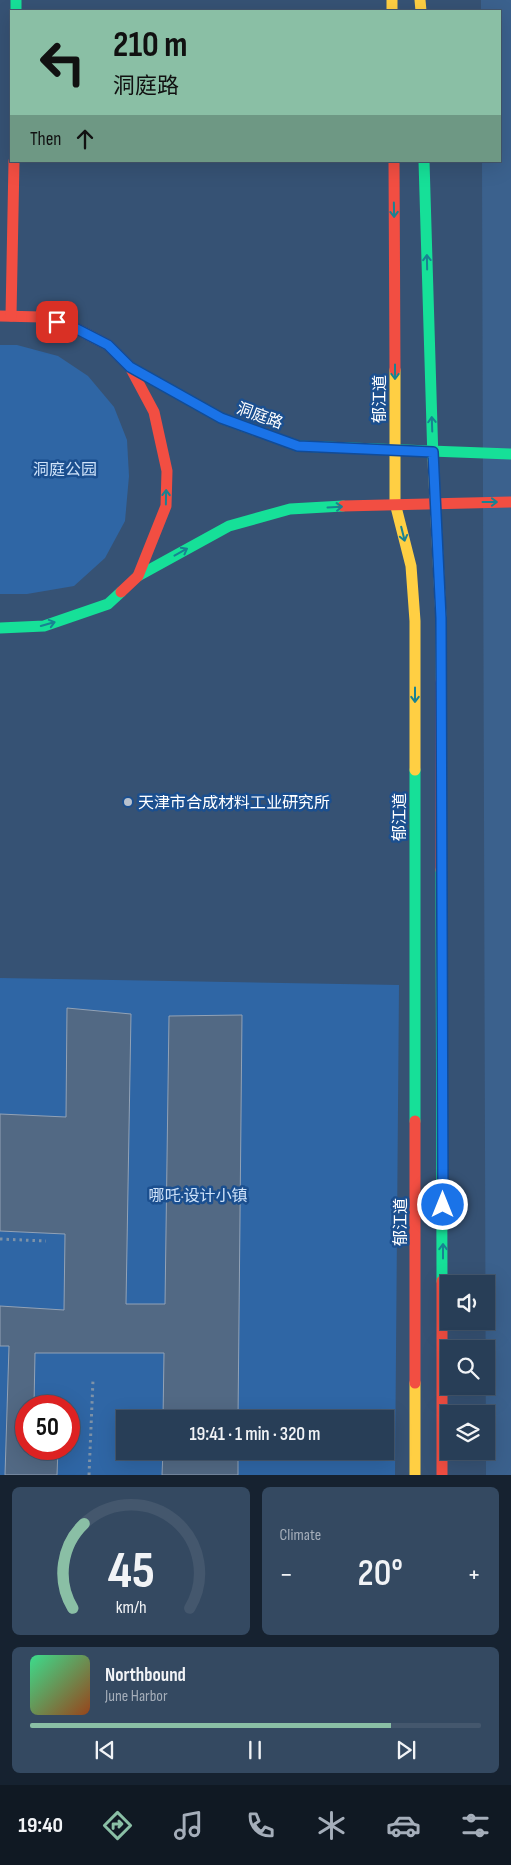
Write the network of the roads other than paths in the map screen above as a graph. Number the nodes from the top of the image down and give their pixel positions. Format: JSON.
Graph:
{"nodes":[{"id":1,"x":14,"y":162,"type":"edge"},
{"id":2,"x":394,"y":162,"type":"edge"},
{"id":3,"x":424,"y":162,"type":"edge"},
{"id":4,"x":5,"y":316,"type":"edge"},
{"id":5,"x":130,"y":367,"type":"junction"},
{"id":6,"x":396,"y":451,"type":"junction"},
{"id":7,"x":433,"y":452,"type":"junction"},
{"id":8,"x":511,"y":454,"type":"edge"},
{"id":9,"x":511,"y":502,"type":"edge"},
{"id":10,"x":395,"y":503,"type":"junction"},
{"id":11,"x":434,"y":503,"type":"junction"},
{"id":12,"x":138,"y":576,"type":"junction"},
{"id":13,"x":0,"y":628,"type":"edge"},
{"id":14,"x":415,"y":1475,"type":"edge"},
{"id":15,"x":442,"y":1475,"type":"edge"}],
"edges":[{"from":1,"to":4,"type":"main road"},
{"from":2,"to":6,"type":"main road","name":"郁江道","one_way":true},
{"from":7,"to":3,"type":"main road","one_way":true},
{"from":4,"to":5,"type":"main road"},
{"from":5,"to":6,"type":"main road","name":"洞庭路"},
{"from":12,"to":5,"type":"main road","one_way":true},
{"from":6,"to":7,"type":"main road","name":"洞庭路"},
{"from":6,"to":10,"type":"main road","name":"郁江道"},
{"from":7,"to":8,"type":"main road","name":"洞庭路"},
{"from":7,"to":11,"type":"main road"},
{"from":11,"to":9,"type":"main road","one_way":true},
{"from":10,"to":11,"type":"main road"},
{"from":12,"to":10,"type":"main road","one_way":true},
{"from":10,"to":14,"type":"main road","name":"郁江道","one_way":true},
{"from":15,"to":11,"type":"main road","one_way":true},
{"from":13,"to":12,"type":"main road","one_way":true}]}
